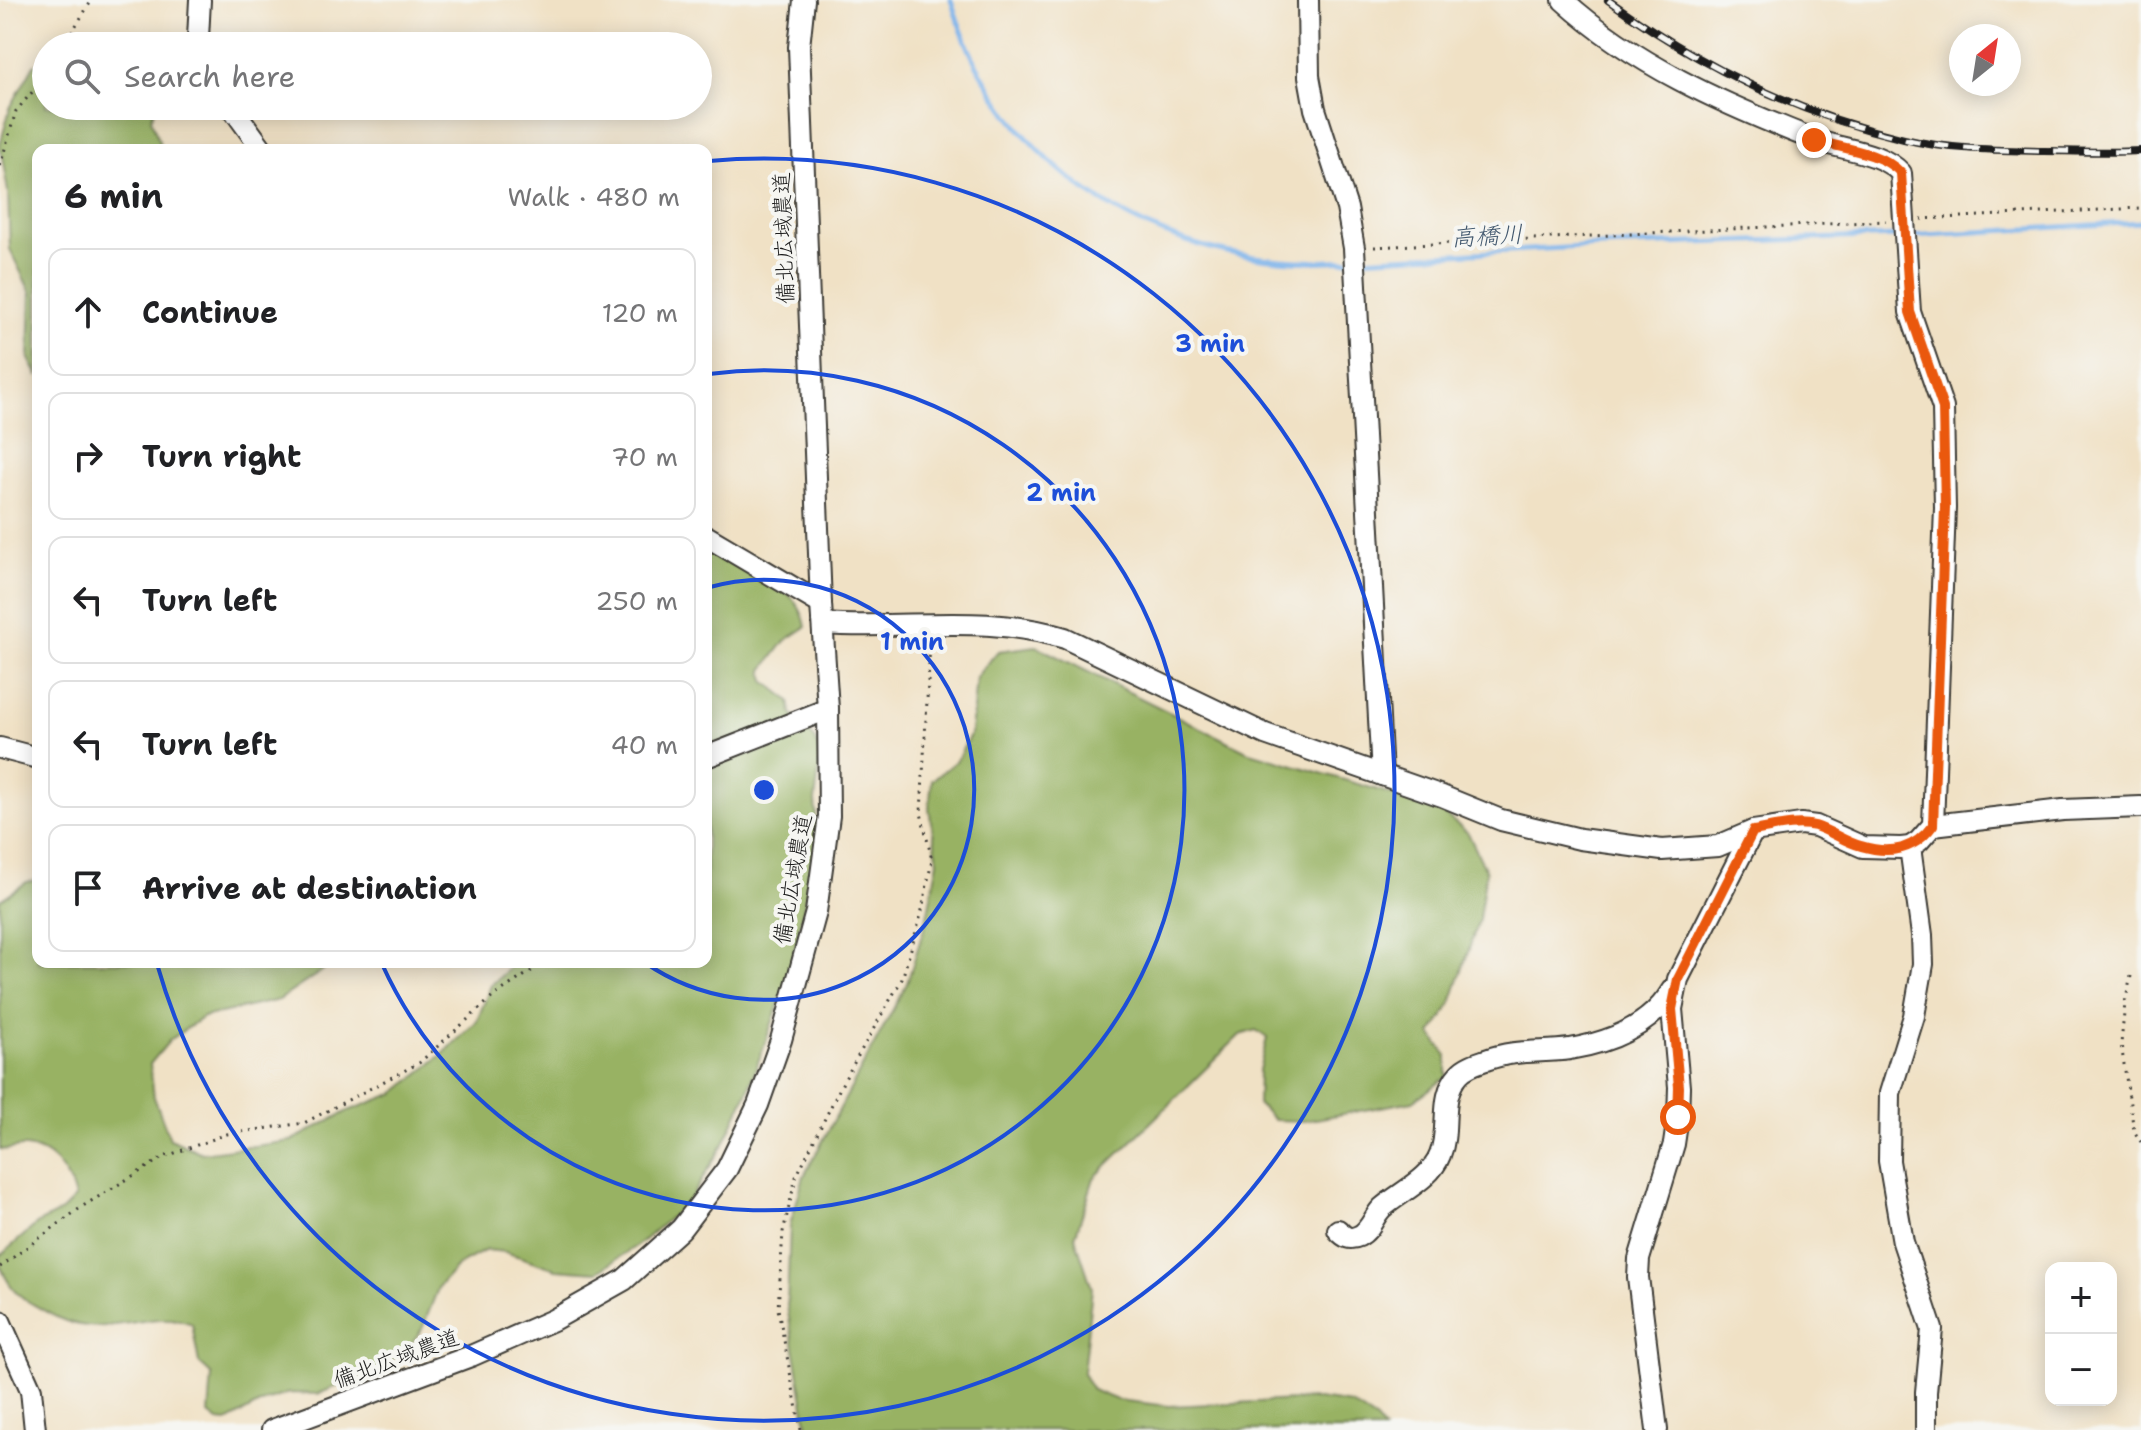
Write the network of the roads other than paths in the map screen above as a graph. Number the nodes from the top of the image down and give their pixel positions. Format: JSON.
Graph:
{"nodes":[{"id":1,"x":200,"y":0,"type":"edge"},
{"id":2,"x":804,"y":0,"type":"edge"},
{"id":3,"x":1308,"y":0,"type":"edge"},
{"id":4,"x":1563,"y":0,"type":"edge"},
{"id":5,"x":198,"y":32,"type":"edge"},
{"id":6,"x":241,"y":120,"type":"edge"},
{"id":7,"x":259,"y":144,"type":"edge"},
{"id":8,"x":712,"y":540,"type":"edge"},
{"id":9,"x":822,"y":614,"type":"junction"},
{"id":10,"x":828,"y":709,"type":"junction"},
{"id":11,"x":0,"y":748,"type":"edge"},
{"id":12,"x":712,"y":755,"type":"edge"},
{"id":13,"x":32,"y":756,"type":"edge"},
{"id":14,"x":1382,"y":775,"type":"junction"},
{"id":15,"x":2141,"y":807,"type":"edge"},
{"id":16,"x":1933,"y":825,"type":"junction"},
{"id":17,"x":1753,"y":831,"type":"junction"},
{"id":18,"x":1910,"y":847,"type":"junction"},
{"id":19,"x":1678,"y":979,"type":"junction"},
{"id":20,"x":1338,"y":1230,"type":"dead end"},
{"id":21,"x":0,"y":1321,"type":"edge"},
{"id":22,"x":35,"y":1430,"type":"edge"},
{"id":23,"x":272,"y":1430,"type":"edge"},
{"id":24,"x":1657,"y":1430,"type":"edge"},
{"id":25,"x":1926,"y":1430,"type":"edge"}],
"edges":[{"from":1,"to":5,"type":"street"},
{"from":2,"to":9,"type":"street","name":"備北広域農道"},
{"from":3,"to":14,"type":"street"},
{"from":4,"to":16,"type":"street"},
{"from":6,"to":7,"type":"street"},
{"from":8,"to":9,"type":"street"},
{"from":9,"to":10,"type":"street","name":"備北広域農道"},
{"from":9,"to":14,"type":"street"},
{"from":10,"to":12,"type":"street"},
{"from":10,"to":23,"type":"street","name":"備北広域農道"},
{"from":11,"to":13,"type":"street"},
{"from":14,"to":17,"type":"street"},
{"from":15,"to":16,"type":"street"},
{"from":16,"to":18,"type":"street"},
{"from":17,"to":18,"type":"street"},
{"from":17,"to":19,"type":"street"},
{"from":18,"to":25,"type":"street"},
{"from":19,"to":20,"type":"street"},
{"from":19,"to":24,"type":"street"},
{"from":21,"to":22,"type":"street"}]}
